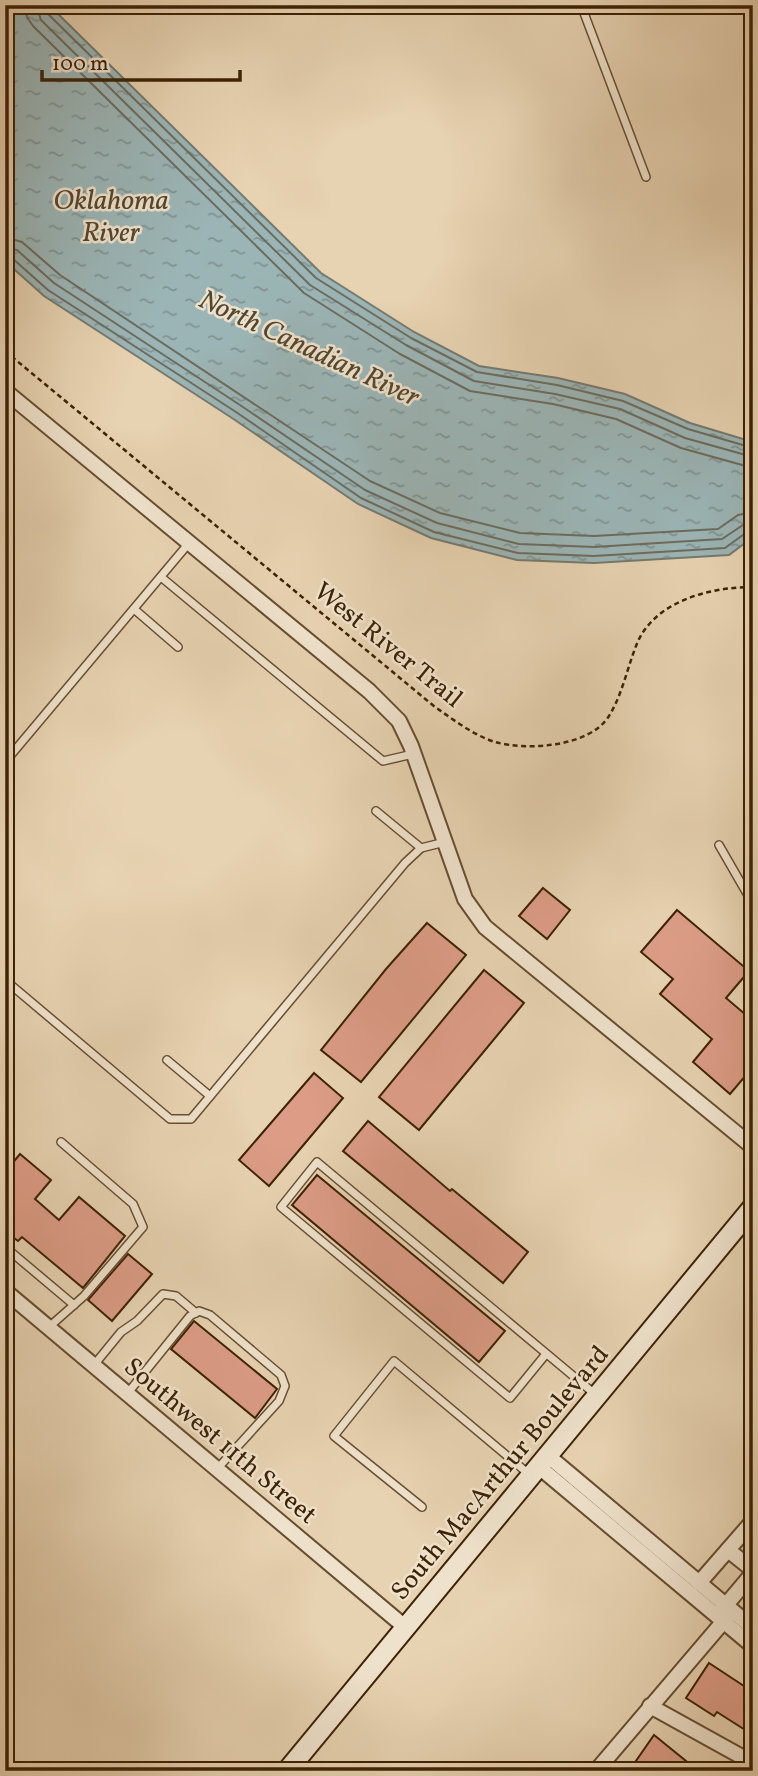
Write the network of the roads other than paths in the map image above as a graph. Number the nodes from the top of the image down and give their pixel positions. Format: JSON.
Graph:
{"nodes":[{"id":1,"x":581,"y":5,"type":"edge"},
{"id":2,"x":646,"y":177,"type":"dead end"},
{"id":3,"x":5,"y":391,"type":"edge"},
{"id":4,"x":189,"y":543,"type":"junction"},
{"id":5,"x":161,"y":577,"type":"junction"},
{"id":6,"x":134,"y":609,"type":"junction"},
{"id":7,"x":178,"y":647,"type":"dead end"},
{"id":8,"x":414,"y":754,"type":"junction"},
{"id":9,"x":5,"y":762,"type":"edge"},
{"id":10,"x":376,"y":811,"type":"dead end"},
{"id":11,"x":445,"y":842,"type":"junction"},
{"id":12,"x":719,"y":845,"type":"dead end"},
{"id":13,"x":421,"y":848,"type":"junction"},
{"id":14,"x":753,"y":904,"type":"edge"},
{"id":15,"x":5,"y":981,"type":"edge"},
{"id":16,"x":167,"y":1060,"type":"dead end"},
{"id":17,"x":210,"y":1096,"type":"junction"},
{"id":18,"x":61,"y":1142,"type":"dead end"},
{"id":19,"x":753,"y":1147,"type":"edge"},
{"id":20,"x":753,"y":1207,"type":"edge"},
{"id":21,"x":5,"y":1258,"type":"edge"},
{"id":22,"x":5,"y":1291,"type":"edge"},
{"id":23,"x":74,"y":1305,"type":"junction"},
{"id":24,"x":196,"y":1313,"type":"junction"},
{"id":25,"x":48,"y":1328,"type":"junction"},
{"id":26,"x":546,"y":1354,"type":"junction"},
{"id":27,"x":94,"y":1365,"type":"junction"},
{"id":28,"x":127,"y":1394,"type":"junction"},
{"id":29,"x":596,"y":1396,"type":"junction"},
{"id":30,"x":539,"y":1465,"type":"junction"},
{"id":31,"x":217,"y":1469,"type":"junction"},
{"id":32,"x":422,"y":1507,"type":"dead end"},
{"id":33,"x":753,"y":1521,"type":"edge"},
{"id":34,"x":728,"y":1550,"type":"junction"},
{"id":35,"x":753,"y":1571,"type":"edge"},
{"id":36,"x":699,"y":1583,"type":"junction"},
{"id":37,"x":724,"y":1613,"type":"junction"},
{"id":38,"x":405,"y":1627,"type":"junction"},
{"id":39,"x":753,"y":1628,"type":"edge"},
{"id":40,"x":753,"y":1646,"type":"edge"},
{"id":41,"x":650,"y":1706,"type":"junction"},
{"id":42,"x":753,"y":1763,"type":"edge"},
{"id":43,"x":286,"y":1771,"type":"edge"},
{"id":44,"x":596,"y":1771,"type":"edge"}],
"edges":[{"from":1,"to":2,"type":"lane"},
{"from":3,"to":4,"type":"street"},
{"from":4,"to":5,"type":"lane"},
{"from":4,"to":8,"type":"street"},
{"from":5,"to":6,"type":"lane"},
{"from":5,"to":8,"type":"lane"},
{"from":6,"to":7,"type":"lane"},
{"from":6,"to":9,"type":"lane"},
{"from":8,"to":11,"type":"street"},
{"from":10,"to":13,"type":"lane"},
{"from":11,"to":13,"type":"lane"},
{"from":11,"to":19,"type":"street"},
{"from":12,"to":14,"type":"lane"},
{"from":13,"to":17,"type":"lane"},
{"from":15,"to":17,"type":"lane"},
{"from":16,"to":17,"type":"lane"},
{"from":18,"to":23,"type":"lane"},
{"from":20,"to":29,"type":"main road","name":"South MacArthur Boulevard"},
{"from":21,"to":23,"type":"lane"},
{"from":22,"to":25,"type":"street","name":"Southwest 11th Street"},
{"from":23,"to":25,"type":"lane"},
{"from":24,"to":27,"type":"lane"},
{"from":24,"to":28,"type":"lane"},
{"from":24,"to":31,"type":"lane"},
{"from":25,"to":27,"type":"street","name":"Southwest 11th Street"},
{"from":26,"to":26,"type":"lane"},
{"from":26,"to":29,"type":"lane"},
{"from":27,"to":28,"type":"street","name":"Southwest 11th Street"},
{"from":28,"to":31,"type":"street","name":"Southwest 11th Street"},
{"from":29,"to":30,"type":"main road","name":"South MacArthur Boulevard"},
{"from":30,"to":32,"type":"lane"},
{"from":30,"to":36,"type":"street"},
{"from":30,"to":37,"type":"street"},
{"from":30,"to":38,"type":"main road","name":"South MacArthur Boulevard"},
{"from":31,"to":38,"type":"street","name":"Southwest 11th Street"},
{"from":33,"to":34,"type":"street"},
{"from":34,"to":35,"type":"street"},
{"from":34,"to":36,"type":"street"},
{"from":35,"to":37,"type":"street"},
{"from":36,"to":37,"type":"street"},
{"from":37,"to":39,"type":"street"},
{"from":37,"to":40,"type":"street"},
{"from":37,"to":41,"type":"street"},
{"from":38,"to":43,"type":"main road","name":"South MacArthur Boulevard"},
{"from":41,"to":42,"type":"street"},
{"from":41,"to":44,"type":"street"}]}
